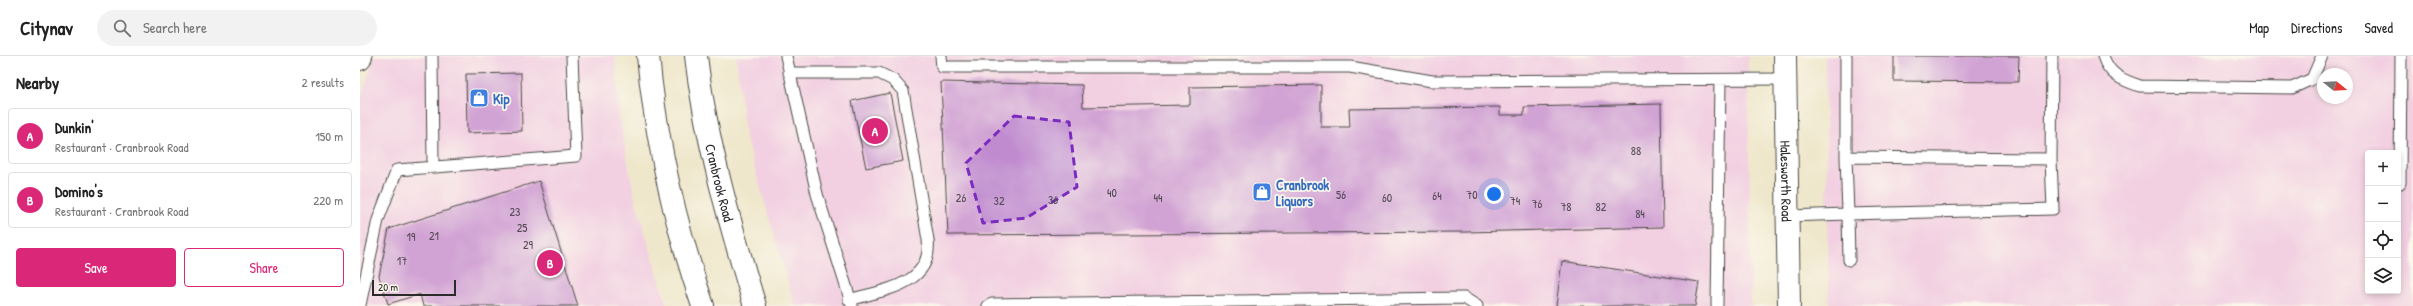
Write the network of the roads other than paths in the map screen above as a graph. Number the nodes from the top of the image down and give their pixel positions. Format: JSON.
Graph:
{"nodes":[{"id":1,"x":361,"y":56,"type":"edge"},
{"id":2,"x":432,"y":56,"type":"edge"},
{"id":3,"x":572,"y":56,"type":"edge"},
{"id":4,"x":648,"y":56,"type":"edge"},
{"id":5,"x":696,"y":56,"type":"edge"},
{"id":6,"x":786,"y":56,"type":"edge"},
{"id":7,"x":942,"y":56,"type":"edge"},
{"id":8,"x":1785,"y":56,"type":"edge"},
{"id":9,"x":1846,"y":56,"type":"edge"},
{"id":10,"x":2052,"y":56,"type":"edge"},
{"id":11,"x":2103,"y":56,"type":"edge"},
{"id":12,"x":2322,"y":56,"type":"edge"},
{"id":13,"x":2401,"y":56,"type":"edge"},
{"id":14,"x":360,"y":59,"type":"edge"},
{"id":15,"x":789,"y":73,"type":"junction"},
{"id":16,"x":1785,"y":79,"type":"junction"},
{"id":17,"x":1720,"y":80,"type":"junction"},
{"id":18,"x":2400,"y":150,"type":"edge"},
{"id":19,"x":1846,"y":158,"type":"junction"},
{"id":20,"x":2051,"y":159,"type":"junction"},
{"id":21,"x":433,"y":167,"type":"junction"},
{"id":22,"x":1848,"y":214,"type":"junction"},
{"id":23,"x":1787,"y":216,"type":"junction"},
{"id":24,"x":1849,"y":260,"type":"dead end"},
{"id":25,"x":851,"y":303,"type":"edge"},
{"id":26,"x":360,"y":305,"type":"edge"},
{"id":27,"x":991,"y":305,"type":"edge"},
{"id":28,"x":703,"y":306,"type":"edge"},
{"id":29,"x":755,"y":306,"type":"edge"},
{"id":30,"x":1477,"y":306,"type":"edge"},
{"id":31,"x":1717,"y":306,"type":"edge"},
{"id":32,"x":1789,"y":306,"type":"edge"}],
"edges":[{"from":1,"to":14,"type":"street"},
{"from":2,"to":21,"type":"lane"},
{"from":3,"to":21,"type":"lane"},
{"from":4,"to":28,"type":"street"},
{"from":5,"to":29,"type":"street","name":"Cranbrook Road"},
{"from":6,"to":15,"type":"lane"},
{"from":7,"to":17,"type":"lane"},
{"from":8,"to":16,"type":"street","name":"Halesworth Road"},
{"from":9,"to":19,"type":"lane"},
{"from":10,"to":20,"type":"lane"},
{"from":11,"to":12,"type":"lane"},
{"from":13,"to":18,"type":"lane"},
{"from":15,"to":25,"type":"lane"},
{"from":15,"to":25,"type":"lane"},
{"from":16,"to":17,"type":"lane"},
{"from":16,"to":23,"type":"street","name":"Halesworth Road"},
{"from":17,"to":31,"type":"lane"},
{"from":19,"to":20,"type":"lane"},
{"from":19,"to":22,"type":"lane"},
{"from":20,"to":22,"type":"lane"},
{"from":21,"to":26,"type":"lane"},
{"from":22,"to":23,"type":"lane"},
{"from":22,"to":24,"type":"lane"},
{"from":23,"to":32,"type":"street","name":"Halesworth Road"},
{"from":27,"to":30,"type":"lane"}]}
